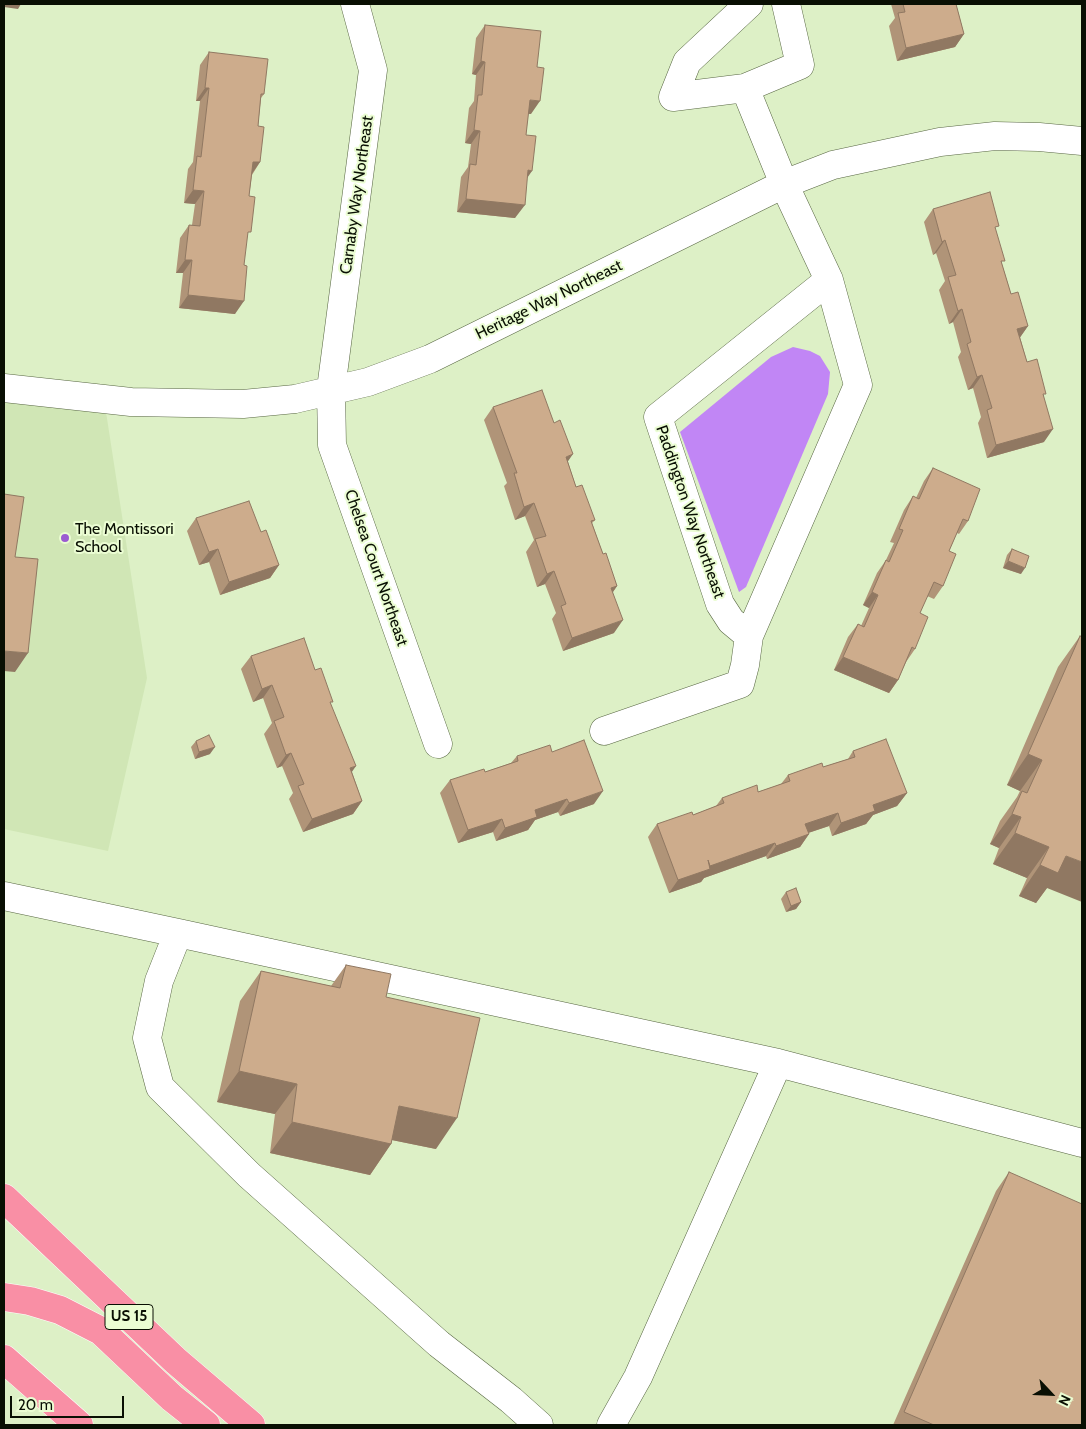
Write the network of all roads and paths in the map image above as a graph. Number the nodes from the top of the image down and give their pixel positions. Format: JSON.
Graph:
{"nodes":[{"id":1,"x":355,"y":4,"type":"edge"},
{"id":2,"x":749,"y":4,"type":"edge"},
{"id":3,"x":786,"y":4,"type":"edge"},
{"id":4,"x":744,"y":88,"type":"junction"},
{"id":5,"x":1082,"y":141,"type":"edge"},
{"id":6,"x":784,"y":184,"type":"junction"},
{"id":7,"x":829,"y":280,"type":"junction"},
{"id":8,"x":4,"y":388,"type":"edge"},
{"id":9,"x":331,"y":389,"type":"junction"},
{"id":10,"x":748,"y":636,"type":"junction"},
{"id":11,"x":604,"y":731,"type":"dead end"},
{"id":12,"x":438,"y":744,"type":"dead end"},
{"id":13,"x":4,"y":896,"type":"edge"},
{"id":14,"x":178,"y":933,"type":"junction"},
{"id":15,"x":778,"y":1063,"type":"junction"},
{"id":16,"x":1082,"y":1144,"type":"edge"},
{"id":17,"x":4,"y":1198,"type":"edge"},
{"id":18,"x":4,"y":1297,"type":"edge"},
{"id":19,"x":8,"y":1366,"type":"edge"},
{"id":20,"x":79,"y":1425,"type":"edge"},
{"id":21,"x":206,"y":1425,"type":"edge"},
{"id":22,"x":252,"y":1425,"type":"edge"},
{"id":23,"x":539,"y":1425,"type":"edge"},
{"id":24,"x":611,"y":1425,"type":"edge"}],
"edges":[{"from":1,"to":9,"type":"street","name":"Carnaby Way Northeast"},
{"from":2,"to":4,"type":"street"},
{"from":3,"to":4,"type":"street"},
{"from":4,"to":6,"type":"street"},
{"from":5,"to":6,"type":"street","name":"Heritage Way Northeast"},
{"from":6,"to":7,"type":"street"},
{"from":6,"to":9,"type":"street","name":"Heritage Way Northeast"},
{"from":7,"to":10,"type":"street"},
{"from":7,"to":10,"type":"street","name":"Paddington Way Northeast"},
{"from":8,"to":9,"type":"street","name":"Heritage Way Northeast"},
{"from":9,"to":12,"type":"street","name":"Chelsea Court Northeast"},
{"from":10,"to":11,"type":"street"},
{"from":13,"to":14,"type":"street"},
{"from":14,"to":15,"type":"street"},
{"from":14,"to":23,"type":"street"},
{"from":15,"to":16,"type":"street"},
{"from":15,"to":24,"type":"street"},
{"from":17,"to":22,"type":"highway","number":"US 15"},
{"from":18,"to":21,"type":"highway"},
{"from":19,"to":20,"type":"highway"}]}
